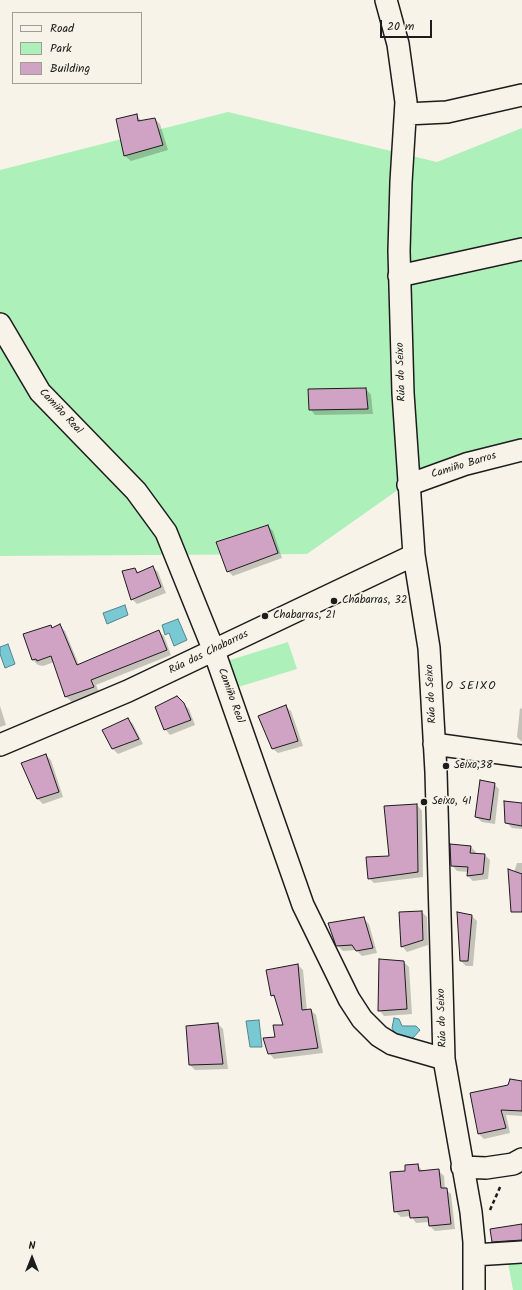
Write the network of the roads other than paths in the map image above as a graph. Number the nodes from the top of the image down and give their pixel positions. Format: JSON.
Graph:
{"nodes":[{"id":1,"x":386,"y":0,"type":"edge"},
{"id":2,"x":522,"y":95,"type":"edge"},
{"id":3,"x":406,"y":114,"type":"junction"},
{"id":4,"x":522,"y":249,"type":"edge"},
{"id":5,"x":399,"y":276,"type":"junction"},
{"id":6,"x":0,"y":324,"type":"edge"},
{"id":7,"x":522,"y":450,"type":"edge"},
{"id":8,"x":408,"y":485,"type":"junction"},
{"id":9,"x":414,"y":555,"type":"junction"},
{"id":10,"x":214,"y":651,"type":"junction"},
{"id":11,"x":434,"y":744,"type":"junction"},
{"id":12,"x":0,"y":745,"type":"edge"},
{"id":13,"x":522,"y":756,"type":"edge"},
{"id":14,"x":444,"y":1059,"type":"junction"},
{"id":15,"x":518,"y":1161,"type":"edge"},
{"id":16,"x":462,"y":1167,"type":"junction"},
{"id":17,"x":522,"y":1252,"type":"edge"},
{"id":18,"x":474,"y":1255,"type":"junction"},
{"id":19,"x":474,"y":1290,"type":"edge"}],
"edges":[{"from":1,"to":3,"type":"street","name":"Rúa do Seixo"},
{"from":2,"to":3,"type":"street"},
{"from":3,"to":5,"type":"street","name":"Rúa do Seixo"},
{"from":4,"to":5,"type":"street"},
{"from":5,"to":8,"type":"street","name":"Rúa do Seixo"},
{"from":6,"to":10,"type":"street","name":"Camiño Real"},
{"from":7,"to":8,"type":"street","name":"Camiño Barros"},
{"from":8,"to":9,"type":"street","name":"Rúa do Seixo"},
{"from":9,"to":10,"type":"street","name":"Rúa das Chabarras"},
{"from":9,"to":11,"type":"street","name":"Rúa do Seixo"},
{"from":10,"to":12,"type":"street","name":"Rúa das Chabarras"},
{"from":10,"to":14,"type":"street","name":"Camiño Real"},
{"from":11,"to":13,"type":"street"},
{"from":11,"to":14,"type":"street","name":"Rúa do Seixo"},
{"from":14,"to":16,"type":"street","name":"Rúa do Seixo"},
{"from":15,"to":16,"type":"street"},
{"from":16,"to":18,"type":"street","name":"Rúa do Seixo"},
{"from":17,"to":18,"type":"street"},
{"from":18,"to":19,"type":"street","name":"Rúa do Seixo"}]}
